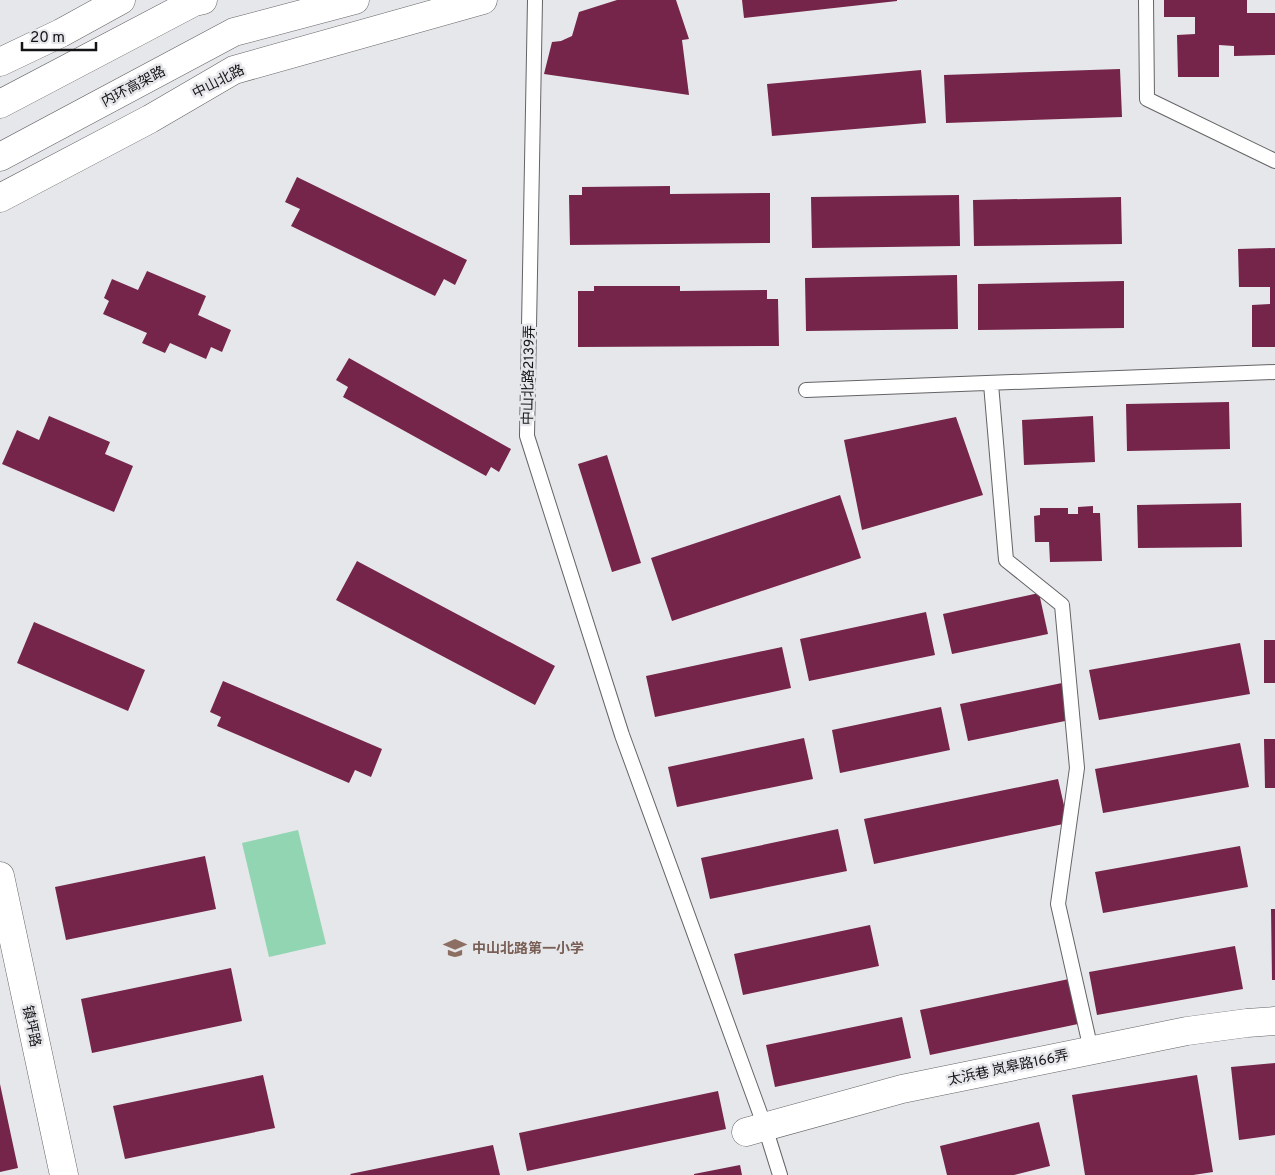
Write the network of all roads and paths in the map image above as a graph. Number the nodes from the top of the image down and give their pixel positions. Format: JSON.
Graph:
{"nodes":[{"id":1,"x":121,"y":0,"type":"edge"},
{"id":2,"x":203,"y":0,"type":"edge"},
{"id":3,"x":356,"y":0,"type":"edge"},
{"id":4,"x":483,"y":0,"type":"edge"},
{"id":5,"x":535,"y":0,"type":"edge"},
{"id":6,"x":1146,"y":0,"type":"edge"},
{"id":7,"x":0,"y":62,"type":"edge"},
{"id":8,"x":0,"y":104,"type":"edge"},
{"id":9,"x":0,"y":157,"type":"edge"},
{"id":10,"x":1275,"y":162,"type":"edge"},
{"id":11,"x":0,"y":198,"type":"edge"},
{"id":12,"x":1275,"y":372,"type":"edge"},
{"id":13,"x":991,"y":384,"type":"junction"},
{"id":14,"x":806,"y":390,"type":"dead end"},
{"id":15,"x":0,"y":876,"type":"edge"},
{"id":16,"x":1275,"y":1021,"type":"edge"},
{"id":17,"x":1091,"y":1050,"type":"junction"},
{"id":18,"x":755,"y":1129,"type":"junction"},
{"id":19,"x":64,"y":1175,"type":"edge"},
{"id":20,"x":780,"y":1175,"type":"edge"}],
"edges":[{"from":1,"to":7,"type":"main road"},
{"from":2,"to":8,"type":"main road"},
{"from":3,"to":9,"type":"main road","name":"内环高架路"},
{"from":4,"to":11,"type":"main road","name":"中山北路"},
{"from":5,"to":18,"type":"lane","name":"中山北路2139弄"},
{"from":6,"to":10,"type":"lane"},
{"from":12,"to":13,"type":"lane"},
{"from":13,"to":14,"type":"lane"},
{"from":13,"to":17,"type":"lane"},
{"from":15,"to":19,"type":"main road","name":"镇坪路"},
{"from":16,"to":17,"type":"main road","name":"太浜巷 岚皋路166弄"},
{"from":17,"to":18,"type":"main road","name":"太浜巷 岚皋路166弄"},
{"from":18,"to":20,"type":"lane","name":"中山北路2139弄"}]}
